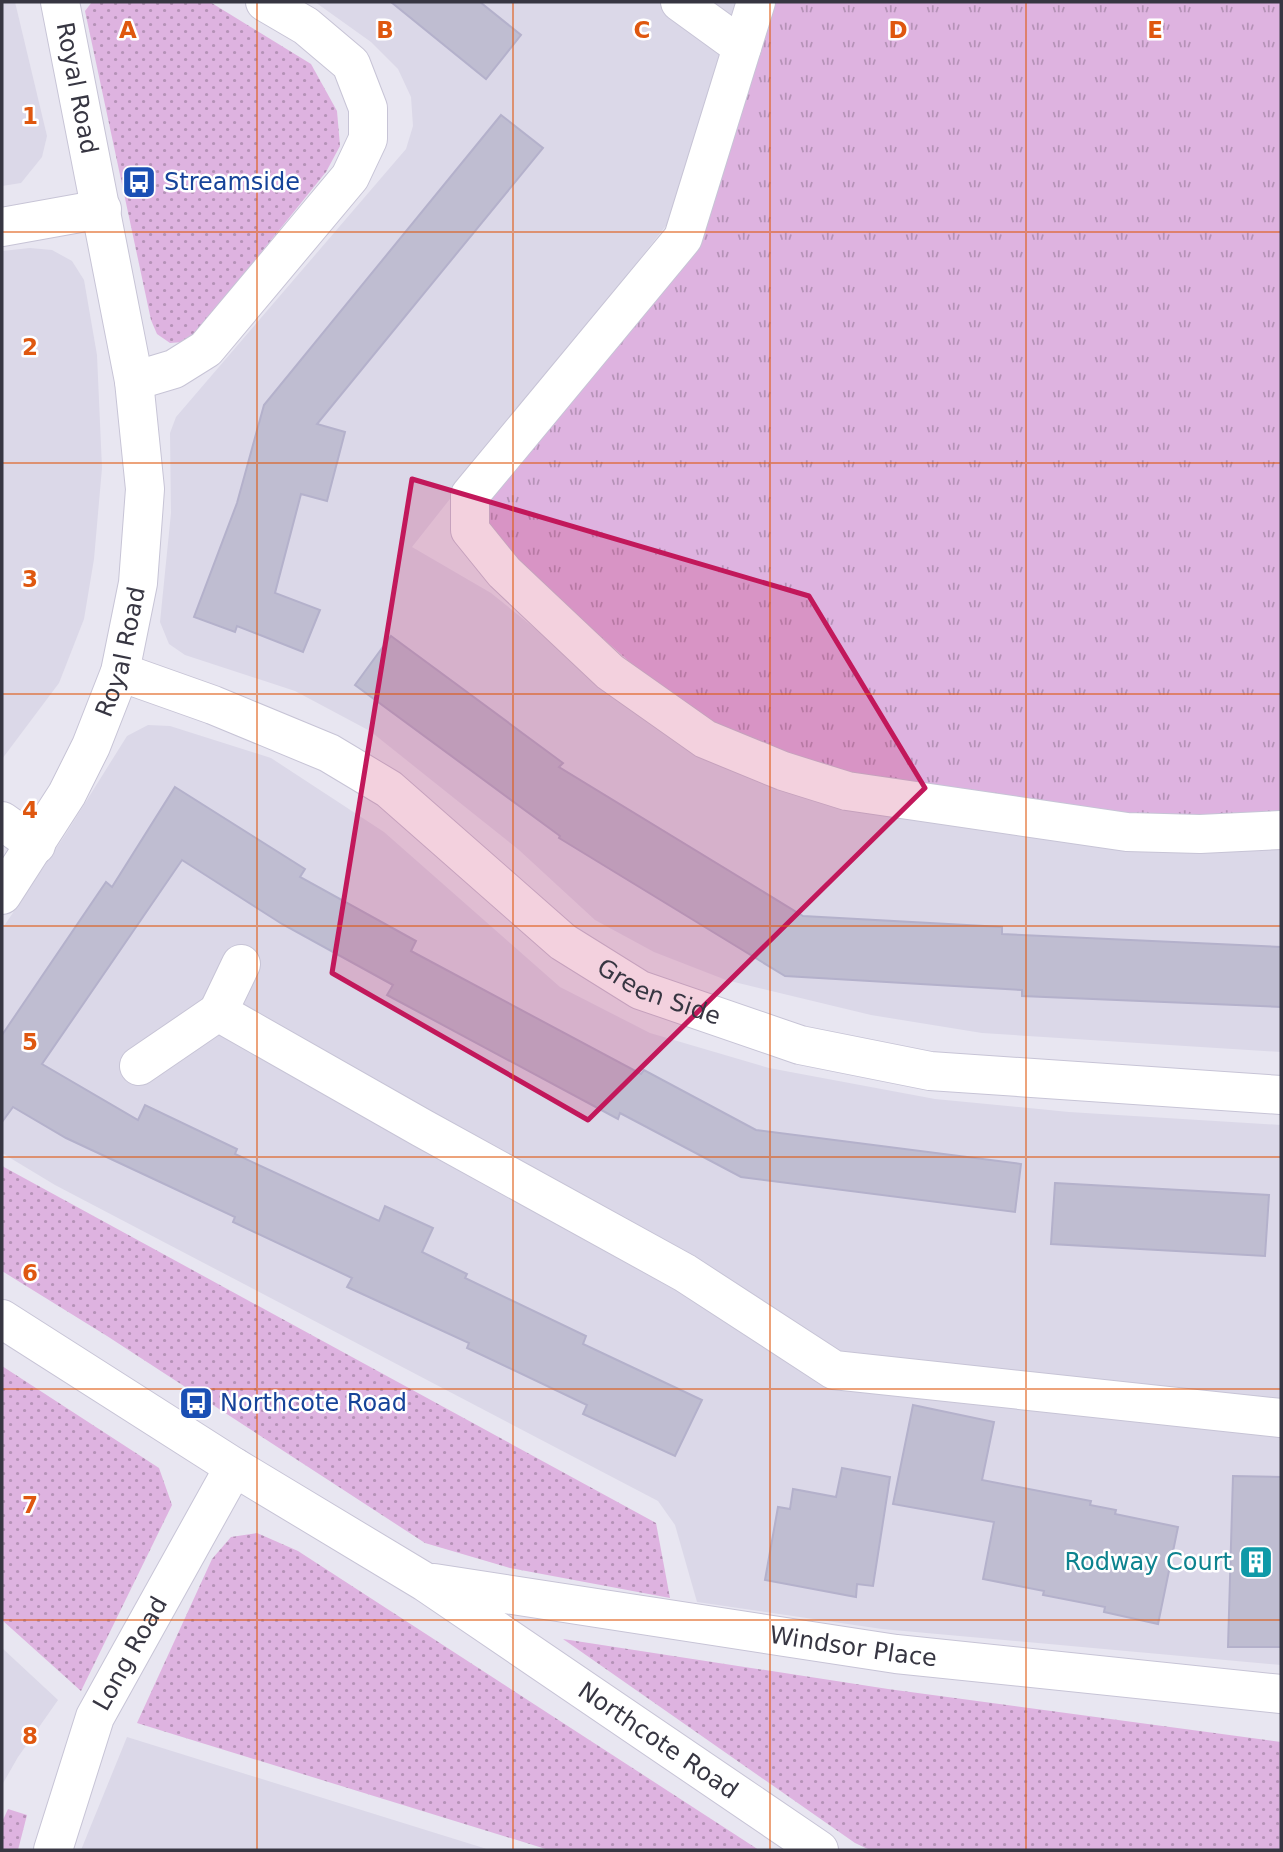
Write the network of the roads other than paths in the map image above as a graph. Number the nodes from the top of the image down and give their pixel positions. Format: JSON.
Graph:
{"nodes":[{"id":1,"x":60,"y":2,"type":"edge"},
{"id":2,"x":265,"y":2,"type":"edge"},
{"id":3,"x":680,"y":2,"type":"edge"},
{"id":4,"x":756,"y":2,"type":"edge"},
{"id":5,"x":742,"y":47,"type":"junction"},
{"id":6,"x":102,"y":209,"type":"junction"},
{"id":7,"x":2,"y":227,"type":"edge"},
{"id":8,"x":134,"y":381,"type":"junction"},
{"id":9,"x":120,"y":672,"type":"junction"},
{"id":10,"x":2,"y":821,"type":"edge"},
{"id":11,"x":1281,"y":830,"type":"edge"},
{"id":12,"x":36,"y":845,"type":"junction"},
{"id":13,"x":2,"y":895,"type":"edge"},
{"id":14,"x":241,"y":964,"type":"dead end"},
{"id":15,"x":218,"y":1012,"type":"junction"},
{"id":16,"x":139,"y":1066,"type":"dead end"},
{"id":17,"x":1281,"y":1095,"type":"edge"},
{"id":18,"x":2,"y":1320,"type":"edge"},
{"id":19,"x":1281,"y":1418,"type":"edge"},
{"id":20,"x":234,"y":1468,"type":"junction"},
{"id":21,"x":425,"y":1582,"type":"junction"},
{"id":22,"x":1281,"y":1695,"type":"edge"},
{"id":23,"x":53,"y":1850,"type":"edge"},
{"id":24,"x":819,"y":1850,"type":"edge"}],
"edges":[{"from":1,"to":6,"type":"street","name":"Royal Road"},
{"from":2,"to":8,"type":"street"},
{"from":3,"to":5,"type":"street"},
{"from":4,"to":5,"type":"street"},
{"from":5,"to":11,"type":"street"},
{"from":6,"to":7,"type":"street"},
{"from":6,"to":8,"type":"street","name":"Royal Road"},
{"from":8,"to":9,"type":"street","name":"Royal Road"},
{"from":9,"to":12,"type":"street","name":"Royal Road"},
{"from":9,"to":17,"type":"street","name":"Green Side"},
{"from":10,"to":12,"type":"street"},
{"from":12,"to":13,"type":"street","name":"Royal Road"},
{"from":14,"to":15,"type":"street"},
{"from":15,"to":16,"type":"street"},
{"from":15,"to":19,"type":"street"},
{"from":18,"to":20,"type":"street","name":"Northcote Road"},
{"from":20,"to":21,"type":"street","name":"Northcote Road"},
{"from":20,"to":23,"type":"street","name":"Long Road"},
{"from":21,"to":22,"type":"street","name":"Windsor Place"},
{"from":21,"to":24,"type":"street","name":"Northcote Road"}]}
